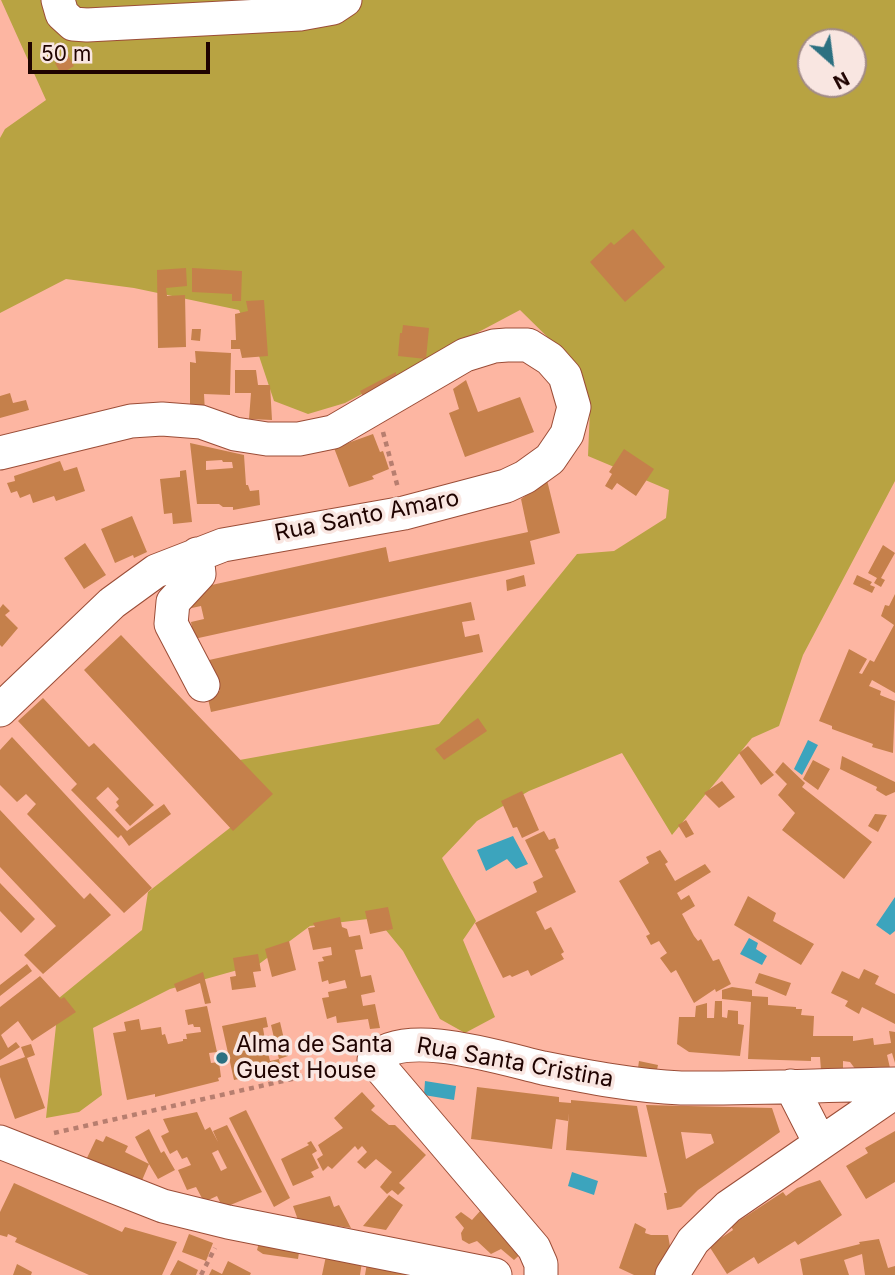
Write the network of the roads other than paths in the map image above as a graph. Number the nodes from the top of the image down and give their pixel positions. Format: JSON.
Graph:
{"nodes":[{"id":1,"x":58,"y":0,"type":"edge"},
{"id":2,"x":345,"y":0,"type":"edge"},
{"id":3,"x":0,"y":453,"type":"edge"},
{"id":4,"x":197,"y":554,"type":"junction"},
{"id":5,"x":203,"y":685,"type":"dead end"},
{"id":6,"x":0,"y":710,"type":"edge"},
{"id":7,"x":895,"y":1084,"type":"edge"},
{"id":8,"x":791,"y":1086,"type":"junction"},
{"id":9,"x":895,"y":1092,"type":"edge"},
{"id":10,"x":2,"y":1143,"type":"edge"},
{"id":11,"x":820,"y":1143,"type":"junction"},
{"id":12,"x":495,"y":1275,"type":"edge"},
{"id":13,"x":541,"y":1275,"type":"edge"},
{"id":14,"x":672,"y":1275,"type":"edge"}],
"edges":[{"from":1,"to":2,"type":"street"},
{"from":3,"to":4,"type":"street","name":"Rua Santo Amaro"},
{"from":4,"to":5,"type":"street"},
{"from":4,"to":6,"type":"street","name":"Rua Santo Amaro"},
{"from":7,"to":8,"type":"street","name":"Rua Santa Cristina"},
{"from":8,"to":11,"type":"street"},
{"from":8,"to":13,"type":"street","name":"Rua Santa Cristina"},
{"from":9,"to":11,"type":"street"},
{"from":10,"to":12,"type":"street"},
{"from":11,"to":14,"type":"street"}]}
